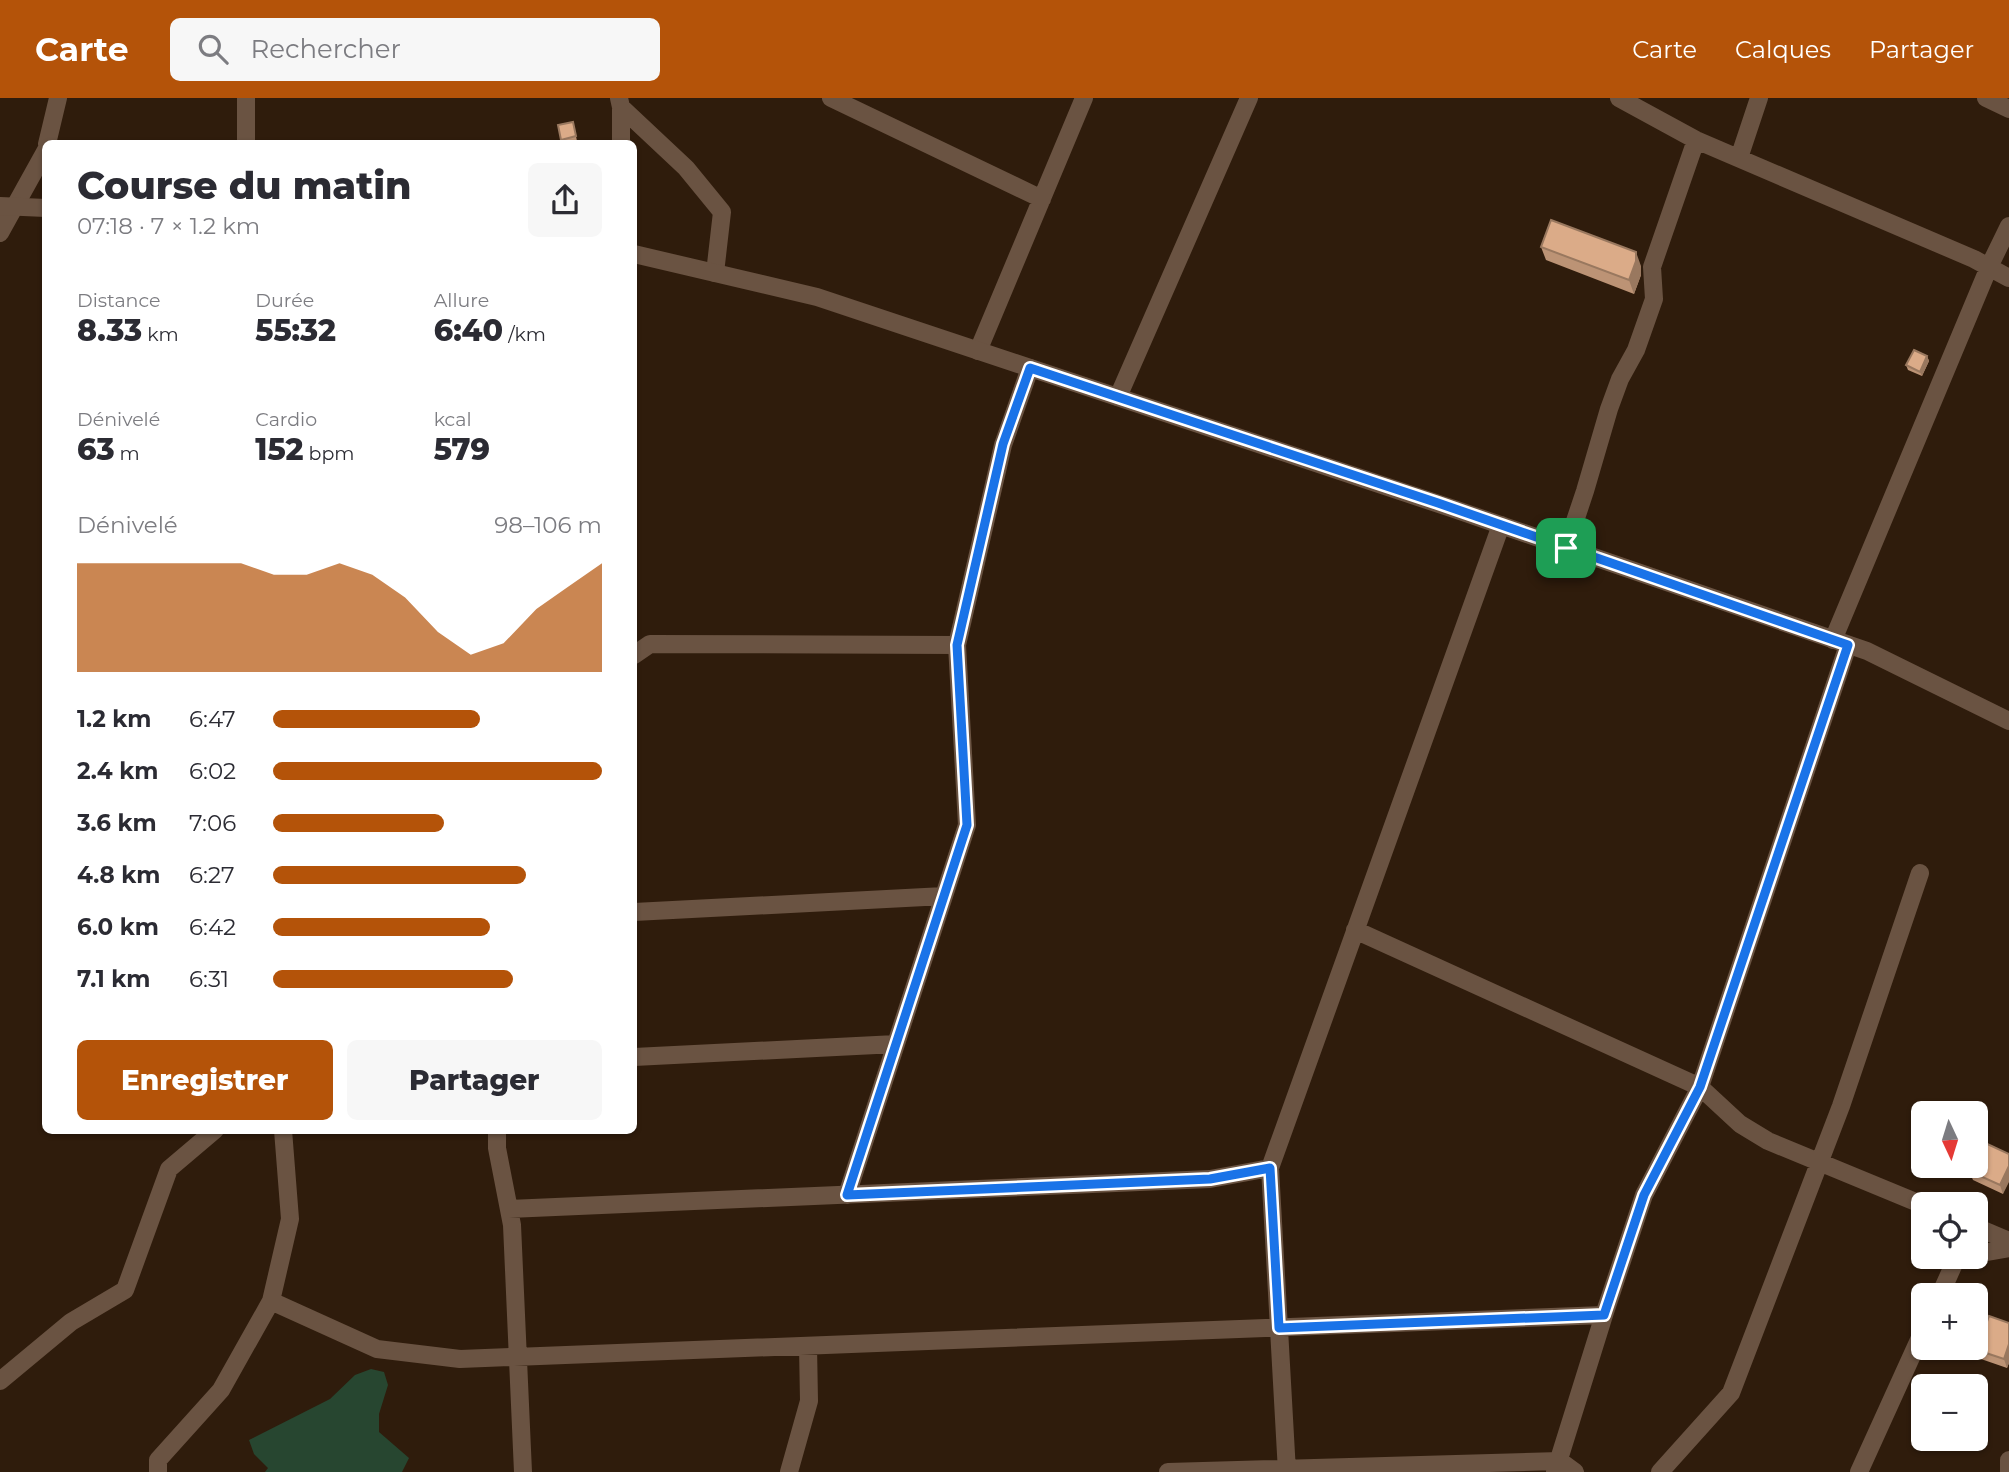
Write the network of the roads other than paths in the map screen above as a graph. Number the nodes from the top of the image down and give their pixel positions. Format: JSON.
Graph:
{"nodes":[{"id":1,"x":58,"y":98,"type":"edge"},
{"id":2,"x":246,"y":98,"type":"edge"},
{"id":3,"x":831,"y":98,"type":"edge"},
{"id":4,"x":872,"y":98,"type":"edge"},
{"id":5,"x":1084,"y":98,"type":"edge"},
{"id":6,"x":1249,"y":98,"type":"edge"},
{"id":7,"x":1619,"y":98,"type":"edge"},
{"id":8,"x":1759,"y":98,"type":"edge"},
{"id":9,"x":1986,"y":98,"type":"edge"},
{"id":10,"x":620,"y":102,"type":"edge"},
{"id":11,"x":853,"y":108,"type":"junction"},
{"id":12,"x":2009,"y":109,"type":"edge"},
{"id":13,"x":48,"y":140,"type":"edge"},
{"id":14,"x":246,"y":140,"type":"edge"},
{"id":15,"x":621,"y":140,"type":"edge"},
{"id":16,"x":1696,"y":140,"type":"junction"},
{"id":17,"x":42,"y":156,"type":"edge"},
{"id":18,"x":1740,"y":158,"type":"junction"},
{"id":19,"x":1042,"y":199,"type":"junction"},
{"id":20,"x":5,"y":207,"type":"edge"},
{"id":21,"x":42,"y":208,"type":"edge"},
{"id":22,"x":2009,"y":226,"type":"edge"},
{"id":23,"x":0,"y":233,"type":"edge"},
{"id":24,"x":637,"y":255,"type":"edge"},
{"id":25,"x":1989,"y":267,"type":"junction"},
{"id":26,"x":715,"y":273,"type":"junction"},
{"id":27,"x":2009,"y":278,"type":"edge"},
{"id":28,"x":978,"y":351,"type":"junction"},
{"id":29,"x":1030,"y":368,"type":"junction"},
{"id":30,"x":1118,"y":397,"type":"junction"},
{"id":31,"x":1501,"y":525,"type":"junction"},
{"id":32,"x":1566,"y":548,"type":"junction"},
{"id":33,"x":1840,"y":642,"type":"junction"},
{"id":34,"x":957,"y":645,"type":"junction"},
{"id":35,"x":637,"y":652,"type":"edge"},
{"id":36,"x":2009,"y":721,"type":"edge"},
{"id":37,"x":1920,"y":873,"type":"dead end"},
{"id":38,"x":944,"y":896,"type":"junction"},
{"id":39,"x":637,"y":912,"type":"edge"},
{"id":40,"x":1355,"y":930,"type":"junction"},
{"id":41,"x":896,"y":1044,"type":"junction"},
{"id":42,"x":637,"y":1057,"type":"edge"},
{"id":43,"x":1700,"y":1087,"type":"junction"},
{"id":44,"x":210,"y":1134,"type":"edge"},
{"id":45,"x":283,"y":1134,"type":"edge"},
{"id":46,"x":497,"y":1134,"type":"edge"},
{"id":47,"x":1821,"y":1163,"type":"junction"},
{"id":48,"x":1270,"y":1168,"type":"junction"},
{"id":49,"x":847,"y":1195,"type":"junction"},
{"id":50,"x":1911,"y":1200,"type":"edge"},
{"id":51,"x":509,"y":1209,"type":"junction"},
{"id":52,"x":1988,"y":1232,"type":"edge"},
{"id":53,"x":2009,"y":1241,"type":"edge"},
{"id":54,"x":2009,"y":1248,"type":"edge"},
{"id":55,"x":1988,"y":1252,"type":"edge"},
{"id":56,"x":271,"y":1301,"type":"junction"},
{"id":57,"x":1604,"y":1315,"type":"junction"},
{"id":58,"x":1279,"y":1328,"type":"junction"},
{"id":59,"x":808,"y":1346,"type":"junction"},
{"id":60,"x":518,"y":1356,"type":"junction"},
{"id":61,"x":1911,"y":1357,"type":"edge"},
{"id":62,"x":1,"y":1380,"type":"edge"},
{"id":63,"x":2009,"y":1460,"type":"edge"},
{"id":64,"x":1563,"y":1468,"type":"edge"},
{"id":65,"x":1287,"y":1470,"type":"edge"},
{"id":66,"x":158,"y":1472,"type":"edge"},
{"id":67,"x":523,"y":1472,"type":"edge"},
{"id":68,"x":789,"y":1472,"type":"edge"},
{"id":69,"x":1168,"y":1472,"type":"edge"},
{"id":70,"x":1660,"y":1472,"type":"edge"},
{"id":71,"x":1859,"y":1472,"type":"edge"},
{"id":72,"x":2009,"y":1472,"type":"edge"}],
"edges":[{"from":1,"to":13,"type":"street"},
{"from":2,"to":14,"type":"street"},
{"from":3,"to":11,"type":"street"},
{"from":4,"to":11,"type":"street"},
{"from":5,"to":19,"type":"street"},
{"from":6,"to":30,"type":"street"},
{"from":7,"to":16,"type":"street"},
{"from":8,"to":18,"type":"street"},
{"from":9,"to":12,"type":"street"},
{"from":10,"to":15,"type":"street"},
{"from":10,"to":26,"type":"street"},
{"from":11,"to":19,"type":"street"},
{"from":16,"to":18,"type":"street"},
{"from":16,"to":32,"type":"street"},
{"from":17,"to":20,"type":"street"},
{"from":18,"to":25,"type":"street"},
{"from":19,"to":28,"type":"street"},
{"from":20,"to":21,"type":"street"},
{"from":20,"to":23,"type":"street"},
{"from":22,"to":25,"type":"street"},
{"from":24,"to":26,"type":"street"},
{"from":25,"to":27,"type":"street"},
{"from":25,"to":33,"type":"street"},
{"from":26,"to":28,"type":"street"},
{"from":28,"to":29,"type":"street"},
{"from":29,"to":30,"type":"street"},
{"from":29,"to":34,"type":"street"},
{"from":30,"to":31,"type":"street"},
{"from":31,"to":32,"type":"street"},
{"from":31,"to":40,"type":"street"},
{"from":32,"to":33,"type":"street"},
{"from":33,"to":36,"type":"street"},
{"from":33,"to":43,"type":"street"},
{"from":34,"to":35,"type":"street"},
{"from":34,"to":38,"type":"street"},
{"from":37,"to":47,"type":"street"},
{"from":38,"to":39,"type":"street"},
{"from":38,"to":41,"type":"street"},
{"from":40,"to":43,"type":"street"},
{"from":40,"to":48,"type":"street"},
{"from":41,"to":42,"type":"street"},
{"from":41,"to":49,"type":"street"},
{"from":43,"to":47,"type":"street"},
{"from":43,"to":57,"type":"street"},
{"from":44,"to":62,"type":"street"},
{"from":45,"to":56,"type":"street"},
{"from":46,"to":51,"type":"street"},
{"from":47,"to":50,"type":"street"},
{"from":47,"to":70,"type":"street"},
{"from":48,"to":49,"type":"street"},
{"from":48,"to":58,"type":"street"},
{"from":49,"to":51,"type":"street"},
{"from":51,"to":60,"type":"street"},
{"from":52,"to":53,"type":"street"},
{"from":54,"to":55,"type":"street"},
{"from":56,"to":60,"type":"street"},
{"from":56,"to":66,"type":"street"},
{"from":57,"to":58,"type":"street"},
{"from":57,"to":64,"type":"street"},
{"from":58,"to":59,"type":"street"},
{"from":58,"to":65,"type":"street"},
{"from":59,"to":60,"type":"street"},
{"from":59,"to":68,"type":"street"},
{"from":60,"to":67,"type":"street"},
{"from":61,"to":71,"type":"street"},
{"from":63,"to":72,"type":"street"},
{"from":64,"to":65,"type":"street"},
{"from":65,"to":69,"type":"street"}]}
